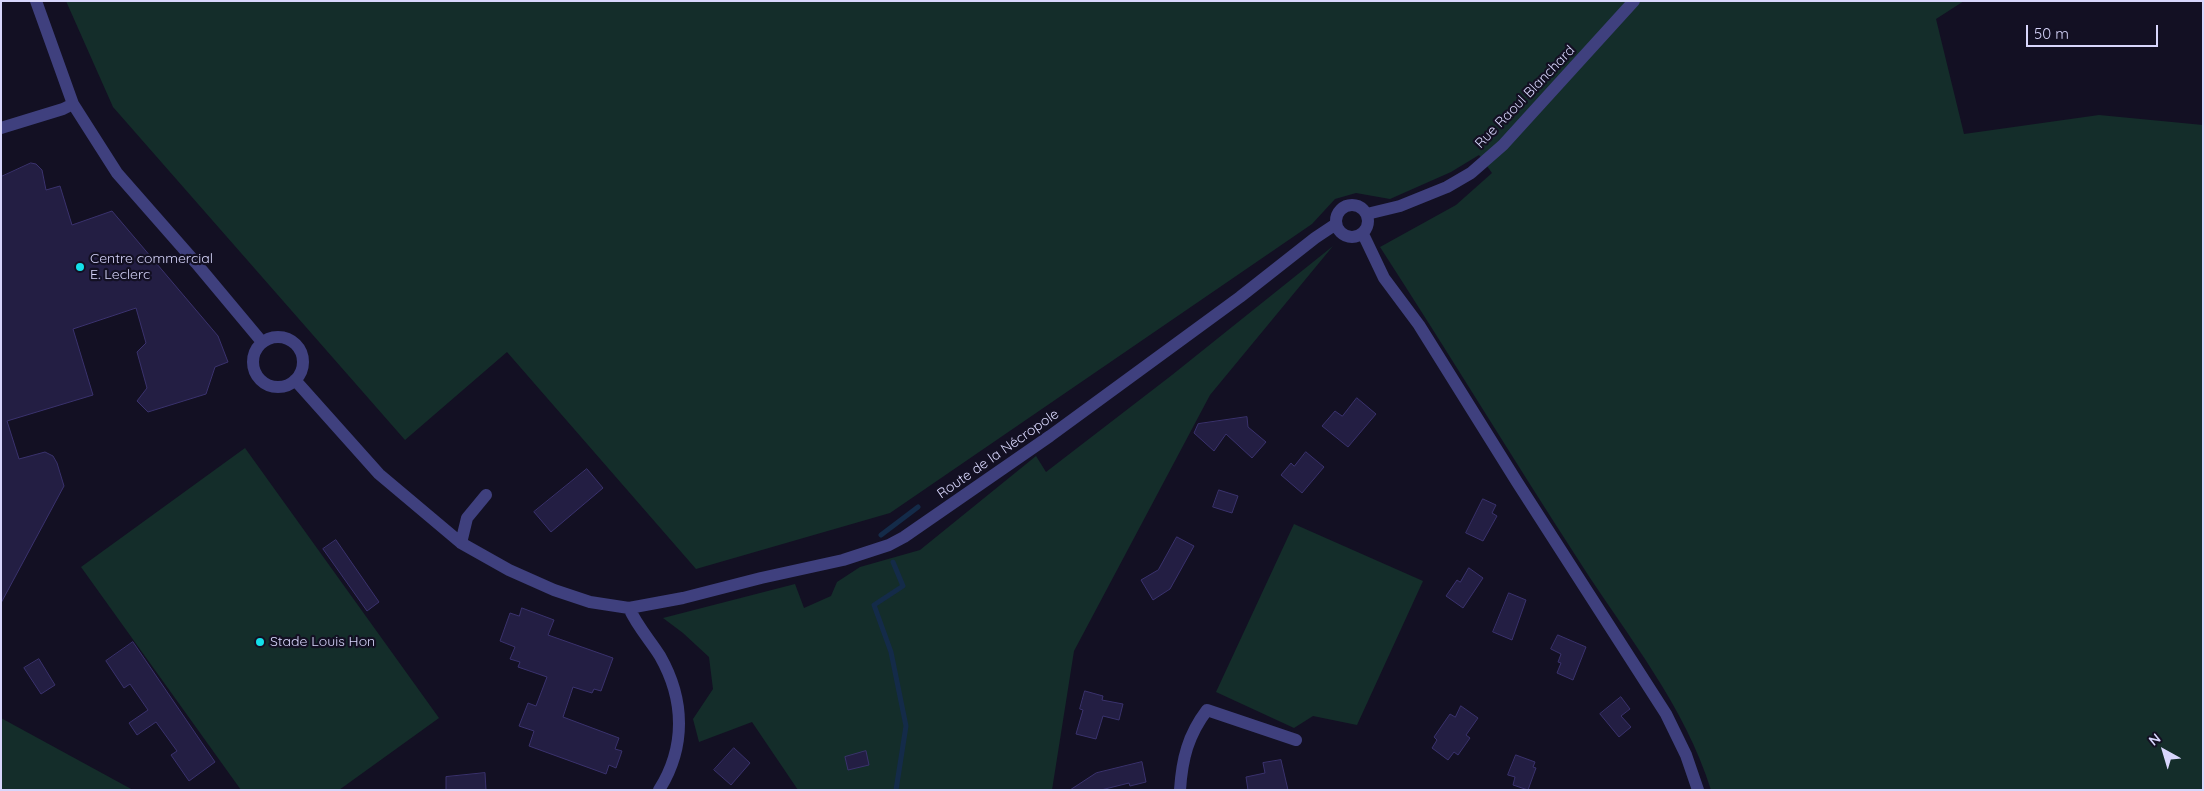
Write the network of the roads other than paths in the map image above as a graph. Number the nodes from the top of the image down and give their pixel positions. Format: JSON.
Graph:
{"nodes":[{"id":1,"x":36,"y":1,"type":"edge"},
{"id":2,"x":1634,"y":1,"type":"edge"},
{"id":3,"x":73,"y":104,"type":"junction"},
{"id":4,"x":1,"y":128,"type":"edge"},
{"id":5,"x":1367,"y":214,"type":"junction"},
{"id":6,"x":1336,"y":224,"type":"junction"},
{"id":7,"x":1363,"y":234,"type":"junction"},
{"id":8,"x":262,"y":342,"type":"junction"},
{"id":9,"x":295,"y":380,"type":"junction"},
{"id":10,"x":486,"y":495,"type":"dead end"},
{"id":11,"x":461,"y":543,"type":"junction"},
{"id":12,"x":629,"y":608,"type":"junction"},
{"id":13,"x":1296,"y":740,"type":"dead end"},
{"id":14,"x":660,"y":790,"type":"edge"},
{"id":15,"x":1180,"y":790,"type":"edge"},
{"id":16,"x":1698,"y":790,"type":"edge"}],
"edges":[{"from":1,"to":3,"type":"street"},
{"from":2,"to":5,"type":"street","name":"Rue Raoul Blanchard"},
{"from":3,"to":4,"type":"street"},
{"from":3,"to":8,"type":"street"},
{"from":5,"to":6,"type":"street"},
{"from":5,"to":7,"type":"street"},
{"from":6,"to":7,"type":"street"},
{"from":6,"to":12,"type":"street","name":"Route de la Nécropole"},
{"from":7,"to":16,"type":"street"},
{"from":8,"to":9,"type":"street"},
{"from":8,"to":9,"type":"street"},
{"from":9,"to":11,"type":"street","name":"Route de la Nécropole"},
{"from":10,"to":11,"type":"street"},
{"from":11,"to":12,"type":"street","name":"Route de la Nécropole"},
{"from":12,"to":14,"type":"street"},
{"from":13,"to":15,"type":"street"}]}
